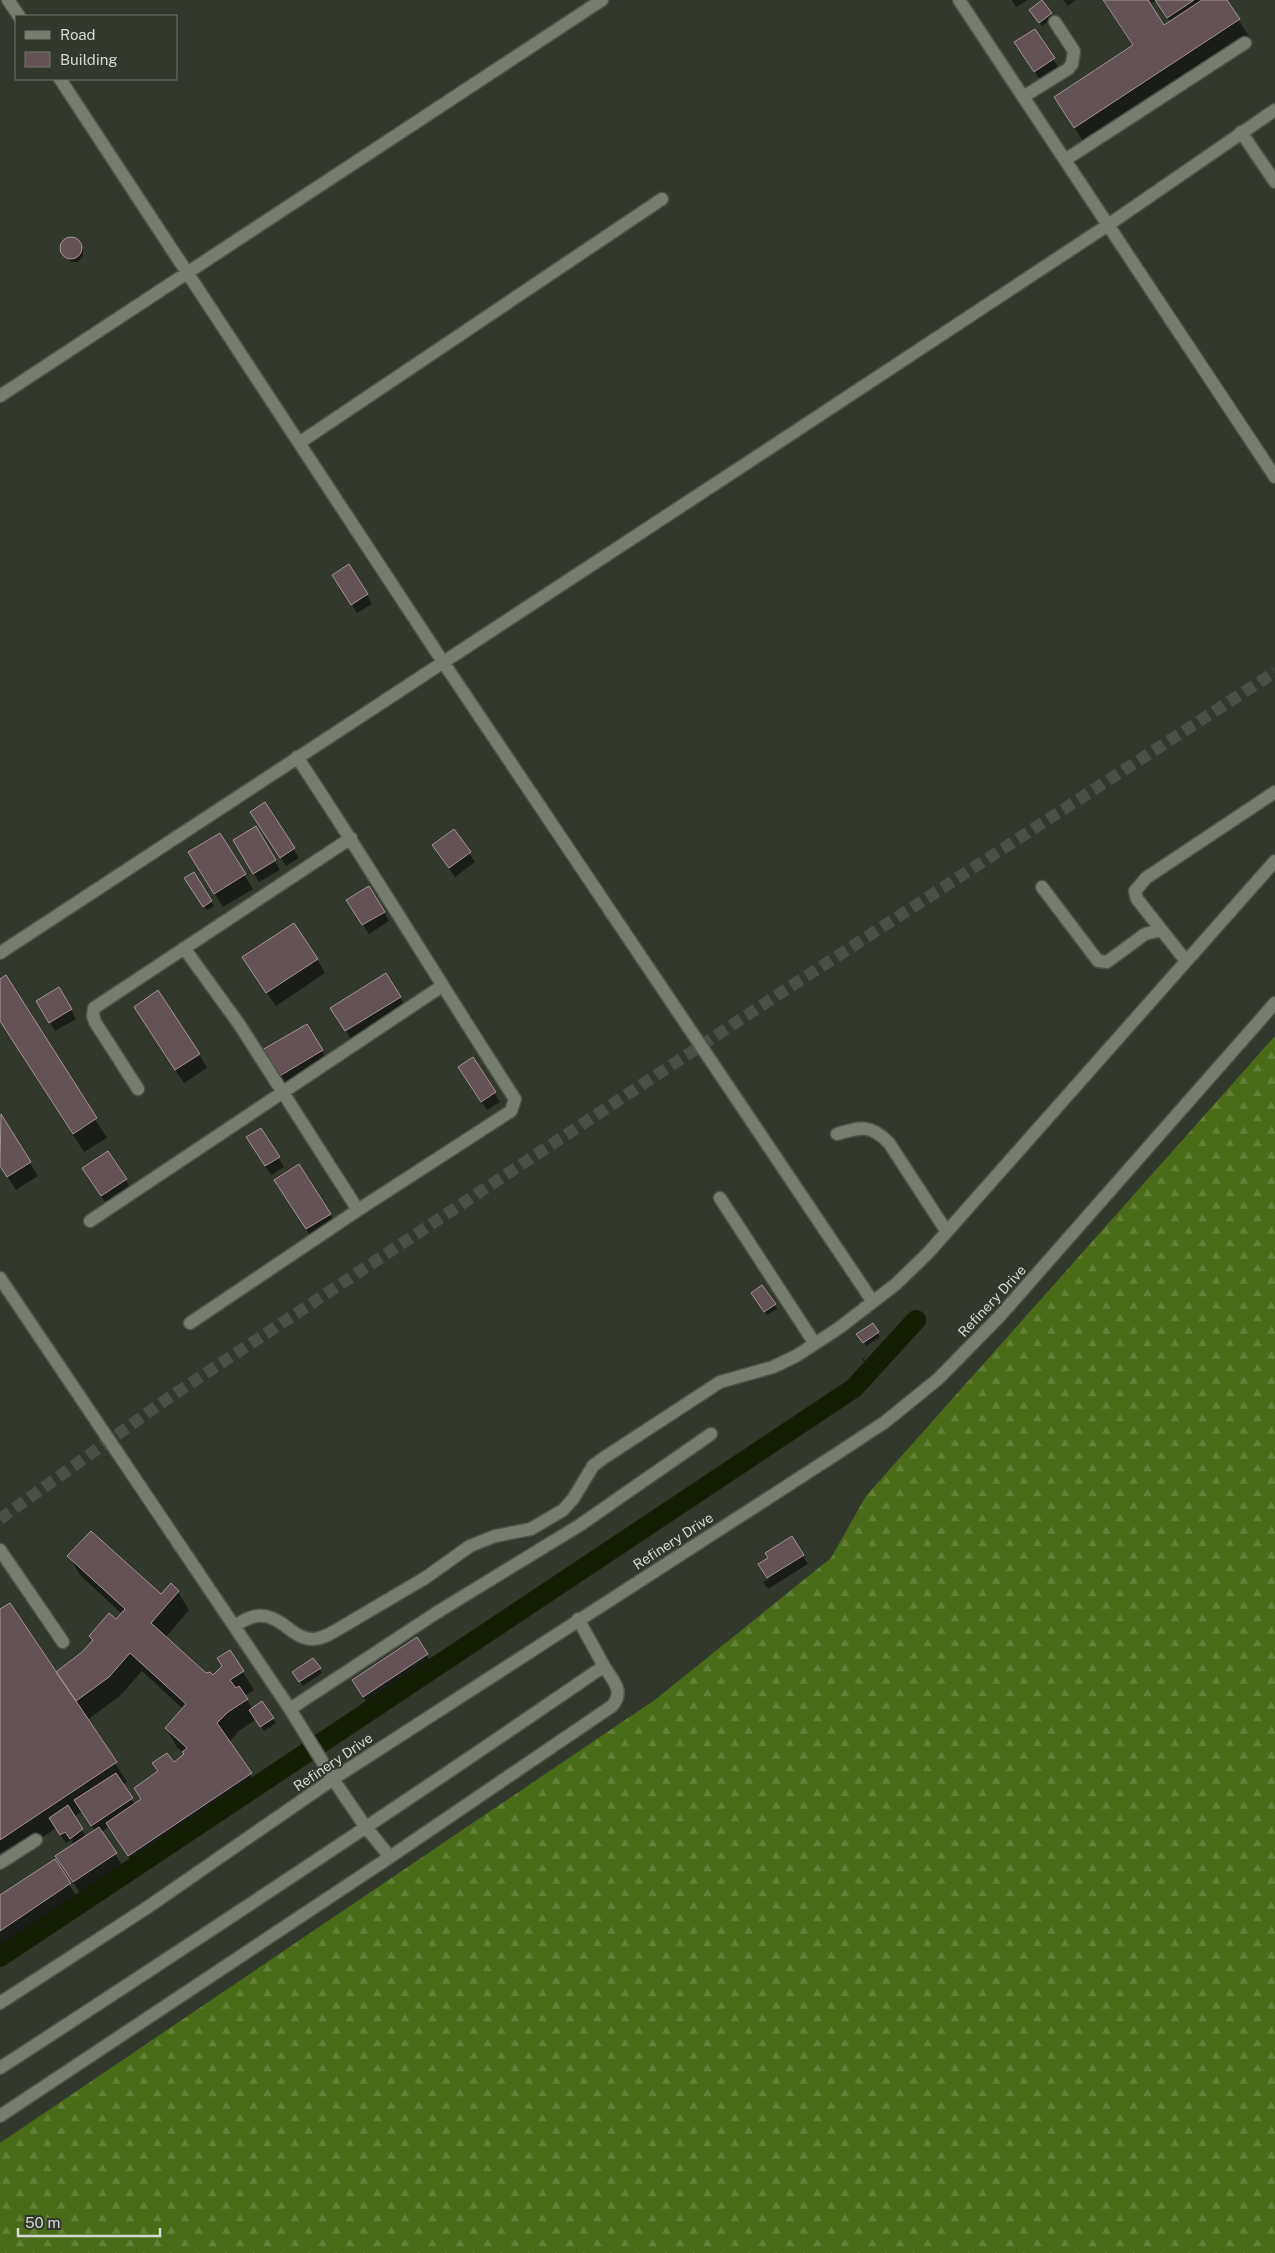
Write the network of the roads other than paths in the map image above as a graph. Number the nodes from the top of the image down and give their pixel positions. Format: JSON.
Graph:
{"nodes":[{"id":1,"x":8,"y":0,"type":"edge"},
{"id":2,"x":602,"y":0,"type":"edge"},
{"id":3,"x":960,"y":0,"type":"edge"},
{"id":4,"x":18,"y":15,"type":"edge"},
{"id":5,"x":1055,"y":22,"type":"dead end"},
{"id":6,"x":1245,"y":43,"type":"dead end"},
{"id":7,"x":61,"y":80,"type":"edge"},
{"id":8,"x":1023,"y":97,"type":"junction"},
{"id":9,"x":1275,"y":110,"type":"edge"},
{"id":10,"x":1241,"y":132,"type":"junction"},
{"id":11,"x":1065,"y":160,"type":"junction"},
{"id":12,"x":1275,"y":182,"type":"edge"},
{"id":13,"x":662,"y":199,"type":"dead end"},
{"id":14,"x":1108,"y":225,"type":"junction"},
{"id":15,"x":186,"y":273,"type":"junction"},
{"id":16,"x":0,"y":396,"type":"edge"},
{"id":17,"x":299,"y":443,"type":"junction"},
{"id":18,"x":1275,"y":477,"type":"edge"},
{"id":19,"x":443,"y":662,"type":"junction"},
{"id":20,"x":297,"y":757,"type":"junction"},
{"id":21,"x":1275,"y":792,"type":"edge"},
{"id":22,"x":350,"y":838,"type":"junction"},
{"id":23,"x":1275,"y":861,"type":"edge"},
{"id":24,"x":1042,"y":887,"type":"dead end"},
{"id":25,"x":1161,"y":930,"type":"junction"},
{"id":26,"x":184,"y":948,"type":"junction"},
{"id":27,"x":0,"y":953,"type":"edge"},
{"id":28,"x":1186,"y":961,"type":"junction"},
{"id":29,"x":442,"y":986,"type":"junction"},
{"id":30,"x":1275,"y":1003,"type":"edge"},
{"id":31,"x":138,"y":1089,"type":"dead end"},
{"id":32,"x":283,"y":1092,"type":"junction"},
{"id":33,"x":837,"y":1134,"type":"dead end"},
{"id":34,"x":720,"y":1198,"type":"dead end"},
{"id":35,"x":358,"y":1210,"type":"junction"},
{"id":36,"x":90,"y":1221,"type":"dead end"},
{"id":37,"x":947,"y":1232,"type":"junction"},
{"id":38,"x":0,"y":1278,"type":"edge"},
{"id":39,"x":873,"y":1302,"type":"junction"},
{"id":40,"x":190,"y":1323,"type":"dead end"},
{"id":41,"x":815,"y":1344,"type":"junction"},
{"id":42,"x":711,"y":1434,"type":"dead end"},
{"id":43,"x":0,"y":1550,"type":"edge"},
{"id":44,"x":578,"y":1619,"type":"junction"},
{"id":45,"x":235,"y":1626,"type":"junction"},
{"id":46,"x":62,"y":1642,"type":"dead end"},
{"id":47,"x":604,"y":1666,"type":"junction"},
{"id":48,"x":290,"y":1709,"type":"junction"},
{"id":49,"x":333,"y":1779,"type":"junction"},
{"id":50,"x":365,"y":1826,"type":"junction"},
{"id":51,"x":36,"y":1840,"type":"dead end"},
{"id":52,"x":390,"y":1857,"type":"junction"},
{"id":53,"x":0,"y":1863,"type":"edge"},
{"id":54,"x":0,"y":2003,"type":"edge"},
{"id":55,"x":0,"y":2068,"type":"edge"},
{"id":56,"x":0,"y":2116,"type":"edge"}],
"edges":[{"from":1,"to":4,"type":"street"},
{"from":2,"to":15,"type":"street"},
{"from":3,"to":8,"type":"street"},
{"from":5,"to":8,"type":"street"},
{"from":6,"to":11,"type":"street"},
{"from":7,"to":15,"type":"street"},
{"from":8,"to":11,"type":"street"},
{"from":9,"to":10,"type":"street"},
{"from":10,"to":12,"type":"street"},
{"from":10,"to":14,"type":"street"},
{"from":11,"to":14,"type":"street"},
{"from":13,"to":17,"type":"street"},
{"from":14,"to":18,"type":"street"},
{"from":14,"to":19,"type":"street"},
{"from":15,"to":16,"type":"street"},
{"from":15,"to":17,"type":"street"},
{"from":17,"to":19,"type":"street"},
{"from":19,"to":20,"type":"street"},
{"from":19,"to":39,"type":"street"},
{"from":20,"to":22,"type":"street"},
{"from":20,"to":27,"type":"street"},
{"from":21,"to":25,"type":"street"},
{"from":22,"to":26,"type":"street"},
{"from":22,"to":29,"type":"street"},
{"from":23,"to":28,"type":"street"},
{"from":24,"to":25,"type":"street"},
{"from":25,"to":28,"type":"street"},
{"from":26,"to":31,"type":"street"},
{"from":26,"to":32,"type":"street"},
{"from":28,"to":37,"type":"street"},
{"from":29,"to":32,"type":"street"},
{"from":29,"to":35,"type":"street"},
{"from":30,"to":44,"type":"street","name":"Refinery Drive"},
{"from":32,"to":35,"type":"street"},
{"from":32,"to":36,"type":"street"},
{"from":33,"to":37,"type":"street"},
{"from":34,"to":41,"type":"street"},
{"from":35,"to":40,"type":"street"},
{"from":37,"to":39,"type":"street"},
{"from":38,"to":45,"type":"street"},
{"from":39,"to":41,"type":"street"},
{"from":41,"to":45,"type":"street"},
{"from":42,"to":48,"type":"street"},
{"from":43,"to":46,"type":"street"},
{"from":44,"to":47,"type":"street"},
{"from":44,"to":49,"type":"street","name":"Refinery Drive"},
{"from":45,"to":48,"type":"street"},
{"from":47,"to":50,"type":"street"},
{"from":47,"to":52,"type":"street"},
{"from":48,"to":49,"type":"street"},
{"from":49,"to":50,"type":"street"},
{"from":49,"to":54,"type":"street","name":"Refinery Drive"},
{"from":50,"to":52,"type":"street"},
{"from":50,"to":55,"type":"street"},
{"from":51,"to":53,"type":"street"},
{"from":52,"to":56,"type":"street"}]}
